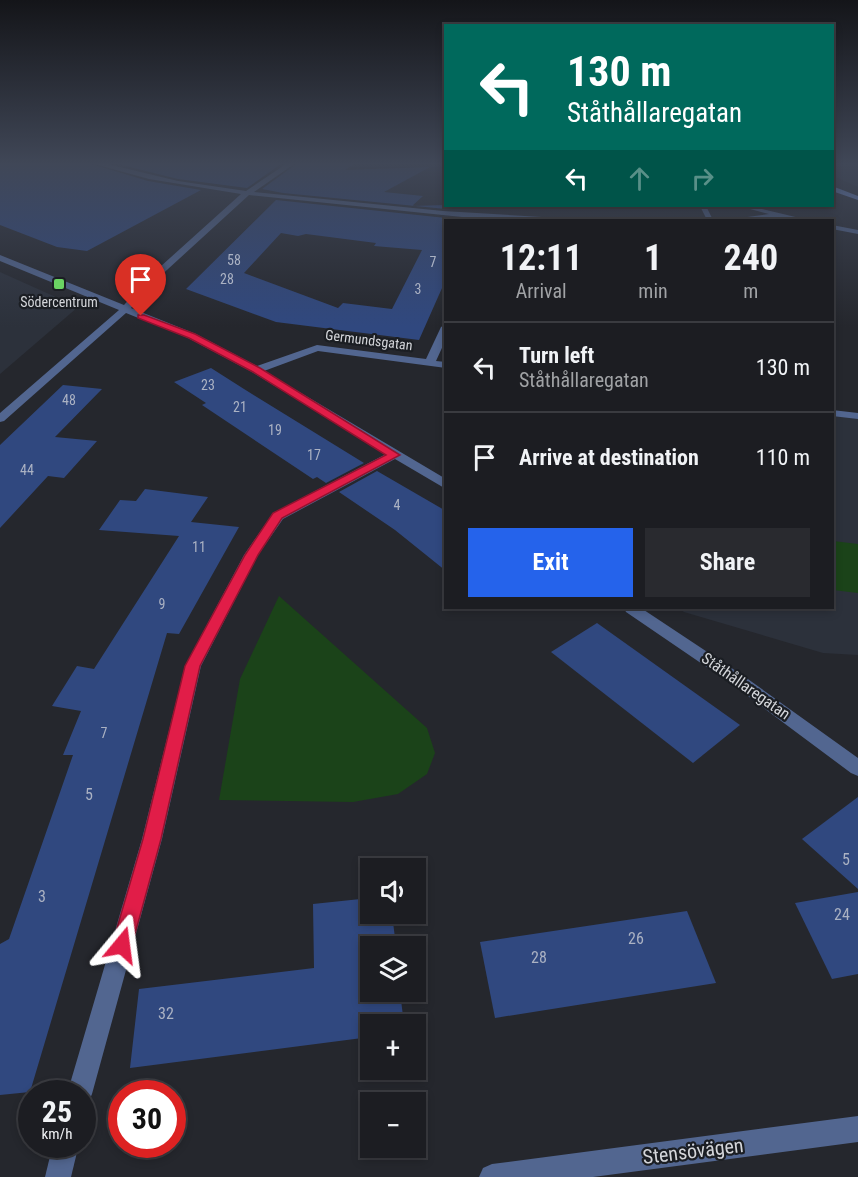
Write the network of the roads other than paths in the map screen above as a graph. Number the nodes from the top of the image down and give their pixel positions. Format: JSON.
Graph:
{"nodes":[{"id":1,"x":221,"y":217,"type":"edge"},
{"id":2,"x":463,"y":217,"type":"edge"},
{"id":3,"x":764,"y":217,"type":"edge"},
{"id":4,"x":482,"y":219,"type":"edge"},
{"id":5,"x":748,"y":219,"type":"edge"},
{"id":6,"x":834,"y":227,"type":"edge"},
{"id":7,"x":858,"y":232,"type":"edge"},
{"id":8,"x":1,"y":260,"type":"edge"},
{"id":9,"x":124,"y":310,"type":"junction"},
{"id":10,"x":444,"y":332,"type":"edge"},
{"id":11,"x":430,"y":363,"type":"junction"},
{"id":12,"x":444,"y":364,"type":"edge"},
{"id":13,"x":256,"y":370,"type":"junction"},
{"id":14,"x":834,"y":413,"type":"edge"},
{"id":15,"x":858,"y":416,"type":"edge"},
{"id":16,"x":0,"y":419,"type":"edge"},
{"id":17,"x":394,"y":455,"type":"junction"},
{"id":18,"x":444,"y":483,"type":"edge"},
{"id":19,"x":632,"y":609,"type":"edge"},
{"id":20,"x":858,"y":768,"type":"edge"},
{"id":21,"x":83,"y":1080,"type":"edge"},
{"id":22,"x":858,"y":1130,"type":"edge"},
{"id":23,"x":63,"y":1158,"type":"edge"},
{"id":24,"x":58,"y":1177,"type":"edge"},
{"id":25,"x":492,"y":1177,"type":"edge"}],
"edges":[{"from":1,"to":9,"type":"street"},
{"from":2,"to":4,"type":"street"},
{"from":3,"to":5,"type":"street"},
{"from":6,"to":7,"type":"street"},
{"from":8,"to":9,"type":"street"},
{"from":9,"to":13,"type":"street"},
{"from":9,"to":16,"type":"street"},
{"from":10,"to":11,"type":"street"},
{"from":11,"to":12,"type":"street","name":"Germundsgatan"},
{"from":11,"to":13,"type":"street","name":"Germundsgatan"},
{"from":13,"to":17,"type":"street"},
{"from":14,"to":15,"type":"street"},
{"from":17,"to":18,"type":"street"},
{"from":17,"to":21,"type":"street"},
{"from":19,"to":20,"type":"street","name":"Ståthållaregatan"},
{"from":22,"to":25,"type":"street","name":"Stensövägen"},
{"from":23,"to":24,"type":"street"}]}
